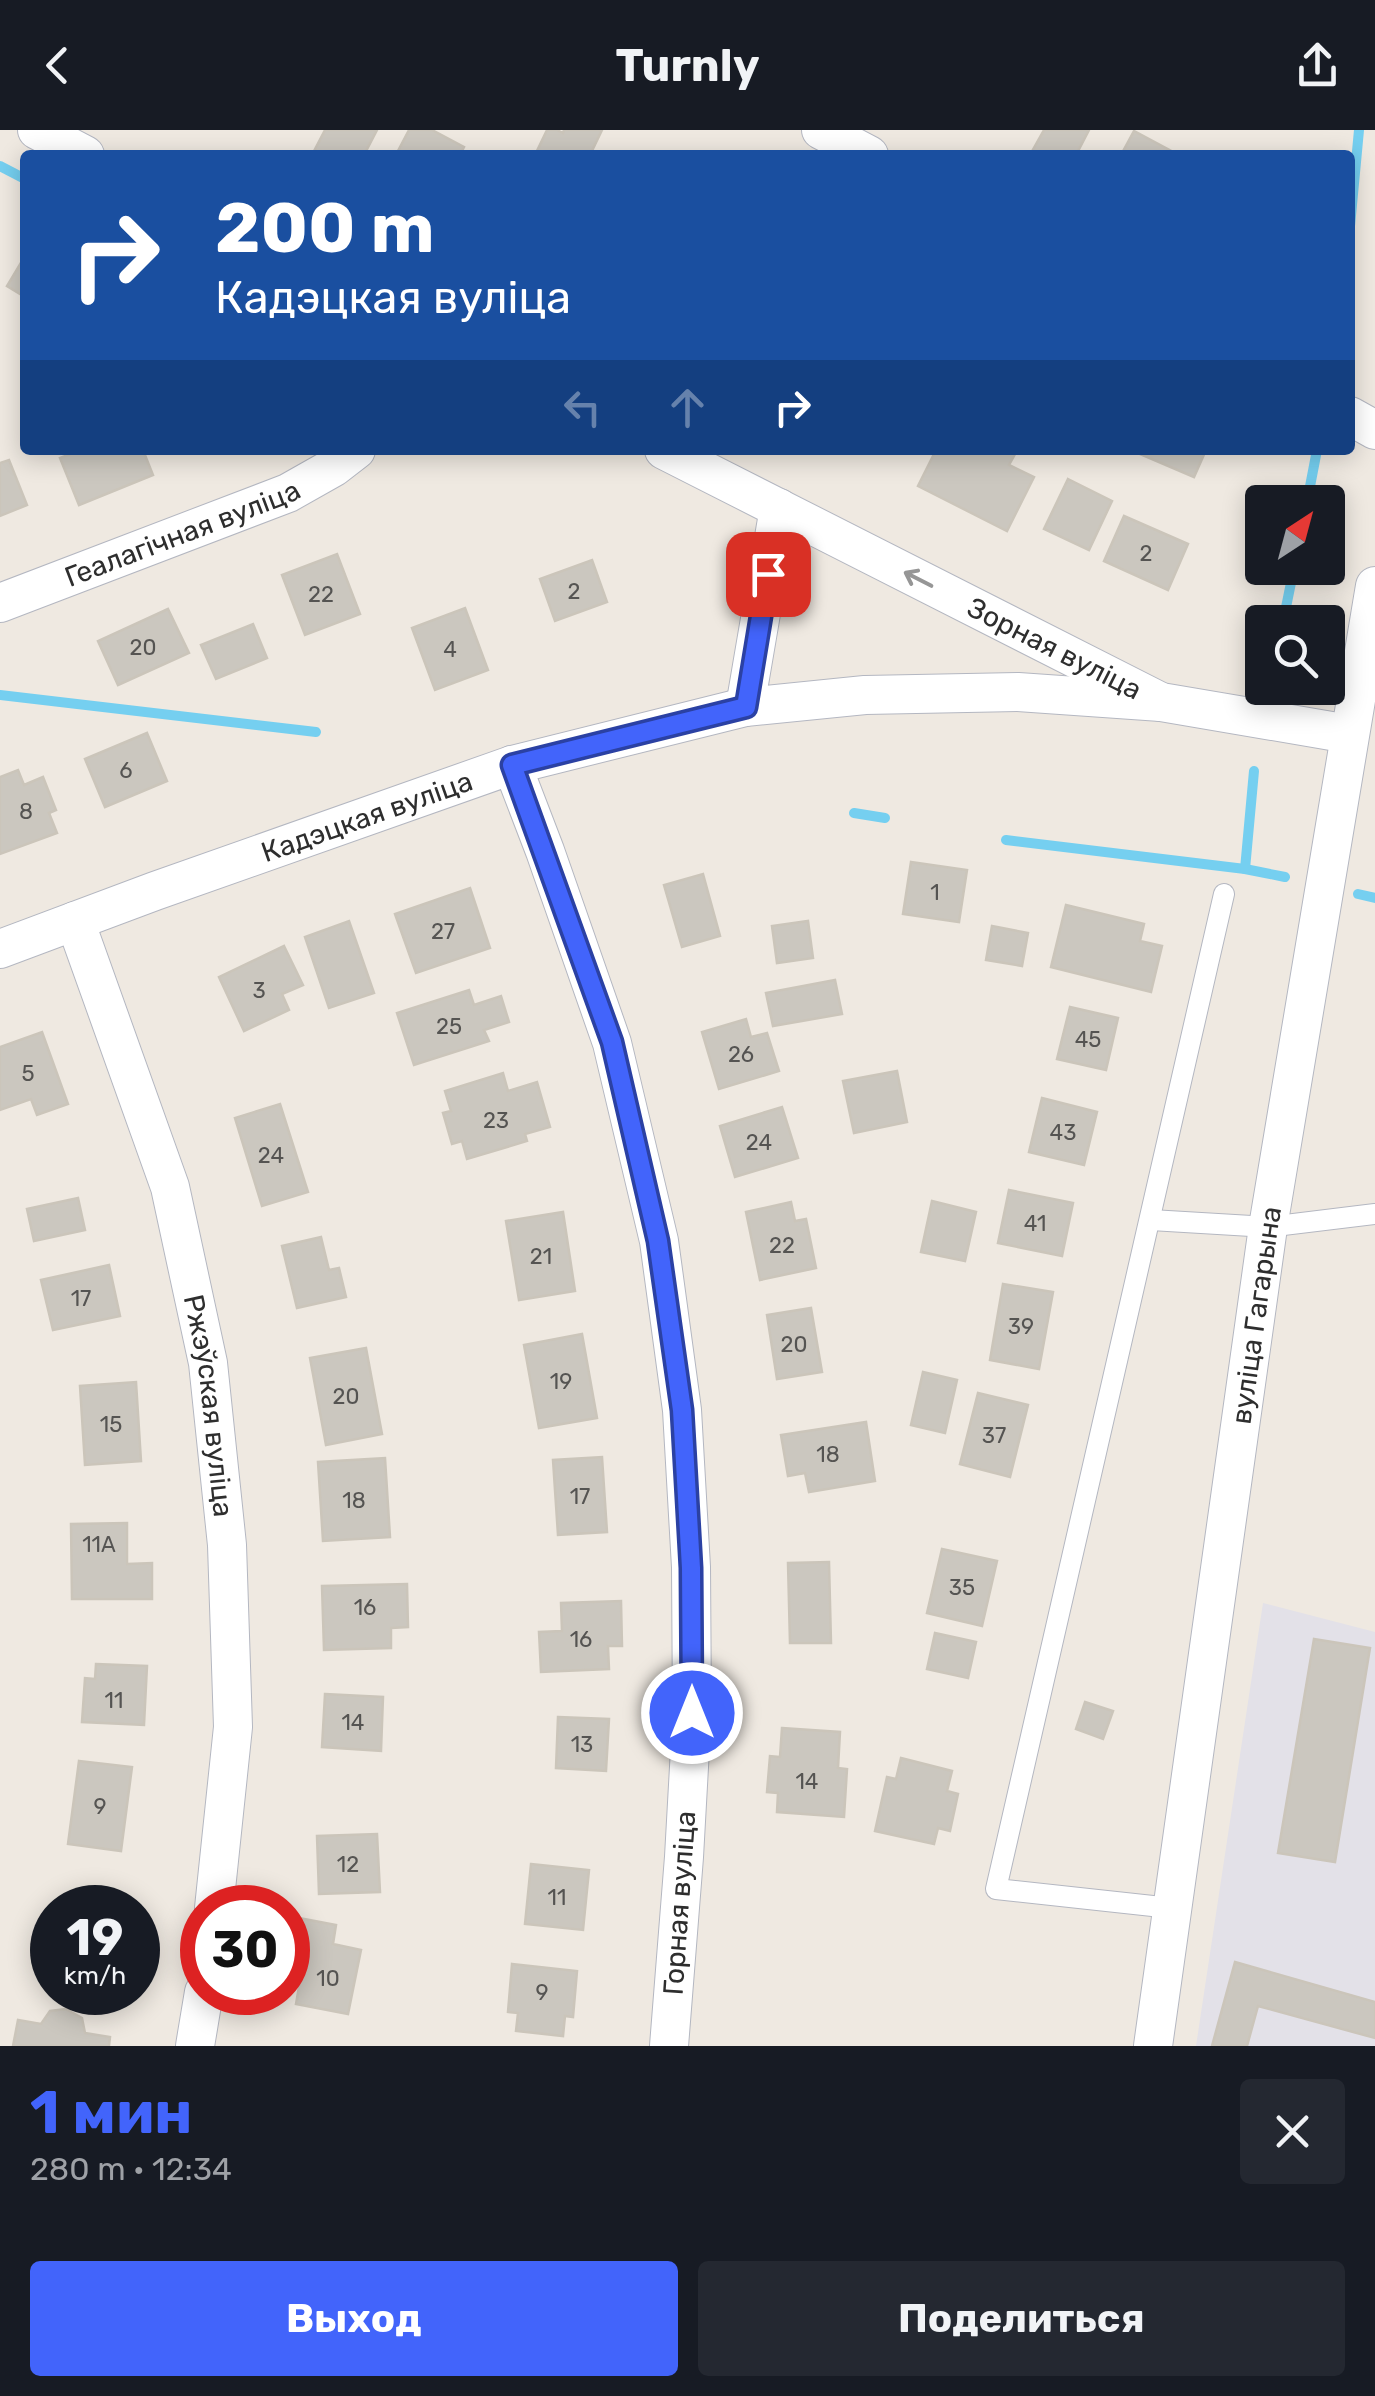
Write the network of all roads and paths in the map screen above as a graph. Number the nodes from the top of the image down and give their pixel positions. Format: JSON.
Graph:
{"nodes":[{"id":1,"x":37,"y":130,"type":"edge"},
{"id":2,"x":822,"y":130,"type":"edge"},
{"id":3,"x":75,"y":150,"type":"edge"},
{"id":4,"x":860,"y":150,"type":"edge"},
{"id":5,"x":350,"y":455,"type":"edge"},
{"id":6,"x":674,"y":455,"type":"edge"},
{"id":7,"x":779,"y":508,"type":"junction"},
{"id":8,"x":1375,"y":586,"type":"edge"},
{"id":9,"x":0,"y":603,"type":"edge"},
{"id":10,"x":1161,"y":702,"type":"junction"},
{"id":11,"x":746,"y":707,"type":"junction"},
{"id":12,"x":1348,"y":734,"type":"junction"},
{"id":13,"x":512,"y":765,"type":"junction"},
{"id":14,"x":1224,"y":894,"type":"dead end"},
{"id":15,"x":75,"y":921,"type":"junction"},
{"id":16,"x":0,"y":949,"type":"edge"},
{"id":17,"x":1375,"y":1214,"type":"edge"},
{"id":18,"x":1151,"y":1220,"type":"junction"},
{"id":19,"x":1268,"y":1227,"type":"junction"},
{"id":20,"x":216,"y":1885,"type":"edge"},
{"id":21,"x":1172,"y":1908,"type":"junction"},
{"id":22,"x":200,"y":2015,"type":"edge"},
{"id":23,"x":195,"y":2046,"type":"edge"},
{"id":24,"x":669,"y":2046,"type":"edge"},
{"id":25,"x":1153,"y":2046,"type":"edge"}],
"edges":[{"from":1,"to":3,"type":"street"},
{"from":2,"to":4,"type":"street"},
{"from":5,"to":9,"type":"street","name":"Геалагічная вуліца"},
{"from":6,"to":7,"type":"street","name":"Зорная вуліца"},
{"from":10,"to":7,"type":"street","name":"Зорная вуліца","one_way":true},
{"from":7,"to":11,"type":"street"},
{"from":8,"to":12,"type":"street","name":"вуліца Гагарына"},
{"from":10,"to":11,"type":"street","name":"Кадэцкая вуліца"},
{"from":10,"to":12,"type":"street","name":"Зорная вуліца"},
{"from":11,"to":13,"type":"street","name":"Кадэцкая вуліца"},
{"from":12,"to":19,"type":"street","name":"вуліца Гагарына"},
{"from":13,"to":15,"type":"street","name":"Кадэцкая вуліца"},
{"from":13,"to":24,"type":"street","name":"Горная вуліца"},
{"from":14,"to":18,"type":"lane"},
{"from":15,"to":16,"type":"street","name":"Кадэцкая вуліца"},
{"from":15,"to":20,"type":"street","name":"Ржэўская вуліца"},
{"from":17,"to":19,"type":"lane"},
{"from":18,"to":19,"type":"lane"},
{"from":18,"to":21,"type":"lane"},
{"from":19,"to":21,"type":"street","name":"вуліца Гагарына"},
{"from":21,"to":25,"type":"street","name":"вуліца Гагарына"},
{"from":22,"to":23,"type":"street"}]}
